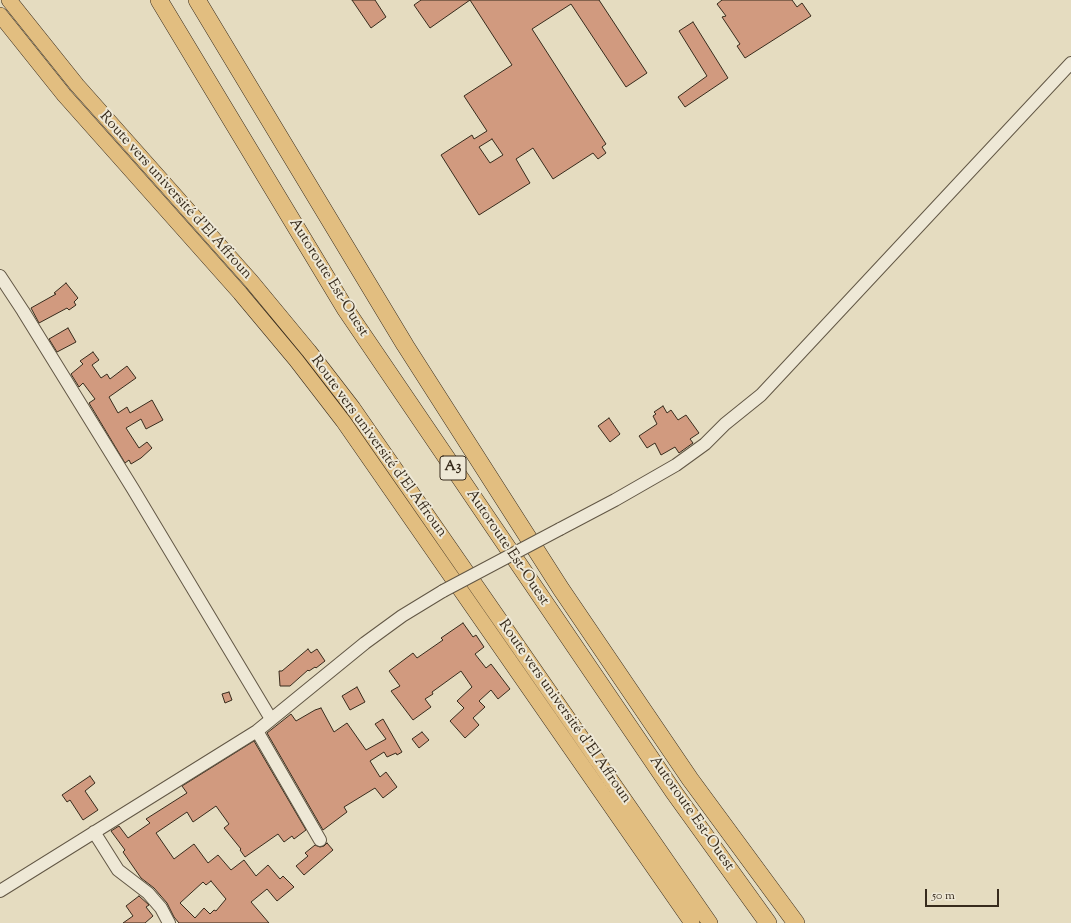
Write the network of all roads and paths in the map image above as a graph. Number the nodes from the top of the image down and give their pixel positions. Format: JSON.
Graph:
{"nodes":[{"id":1,"x":9,"y":0,"type":"edge"},
{"id":2,"x":159,"y":0,"type":"edge"},
{"id":3,"x":197,"y":0,"type":"edge"},
{"id":4,"x":0,"y":15,"type":"edge"},
{"id":5,"x":1071,"y":63,"type":"edge"},
{"id":6,"x":0,"y":276,"type":"edge"},
{"id":7,"x":271,"y":719,"type":"junction"},
{"id":8,"x":256,"y":731,"type":"junction"},
{"id":9,"x":94,"y":832,"type":"junction"},
{"id":10,"x":320,"y":840,"type":"dead end"},
{"id":11,"x":0,"y":891,"type":"edge"},
{"id":12,"x":169,"y":923,"type":"edge"},
{"id":13,"x":692,"y":923,"type":"edge"},
{"id":14,"x":710,"y":923,"type":"edge"},
{"id":15,"x":768,"y":923,"type":"edge"},
{"id":16,"x":796,"y":923,"type":"edge"}],
"edges":[{"from":1,"to":14,"type":"main road","name":"Route vers université d'El Affroun"},
{"from":2,"to":15,"type":"highway","name":"Autoroute Est-Ouest","number":"A3"},
{"from":3,"to":16,"type":"highway","name":"Autoroute Est-Ouest","number":"A3"},
{"from":4,"to":13,"type":"main road","name":"Route vers université d'El Affroun"},
{"from":5,"to":7,"type":"street","bridge":true},
{"from":6,"to":7,"type":"street"},
{"from":7,"to":8,"type":"street"},
{"from":8,"to":9,"type":"street"},
{"from":8,"to":10,"type":"street"},
{"from":9,"to":11,"type":"street"},
{"from":9,"to":12,"type":"street"}]}
